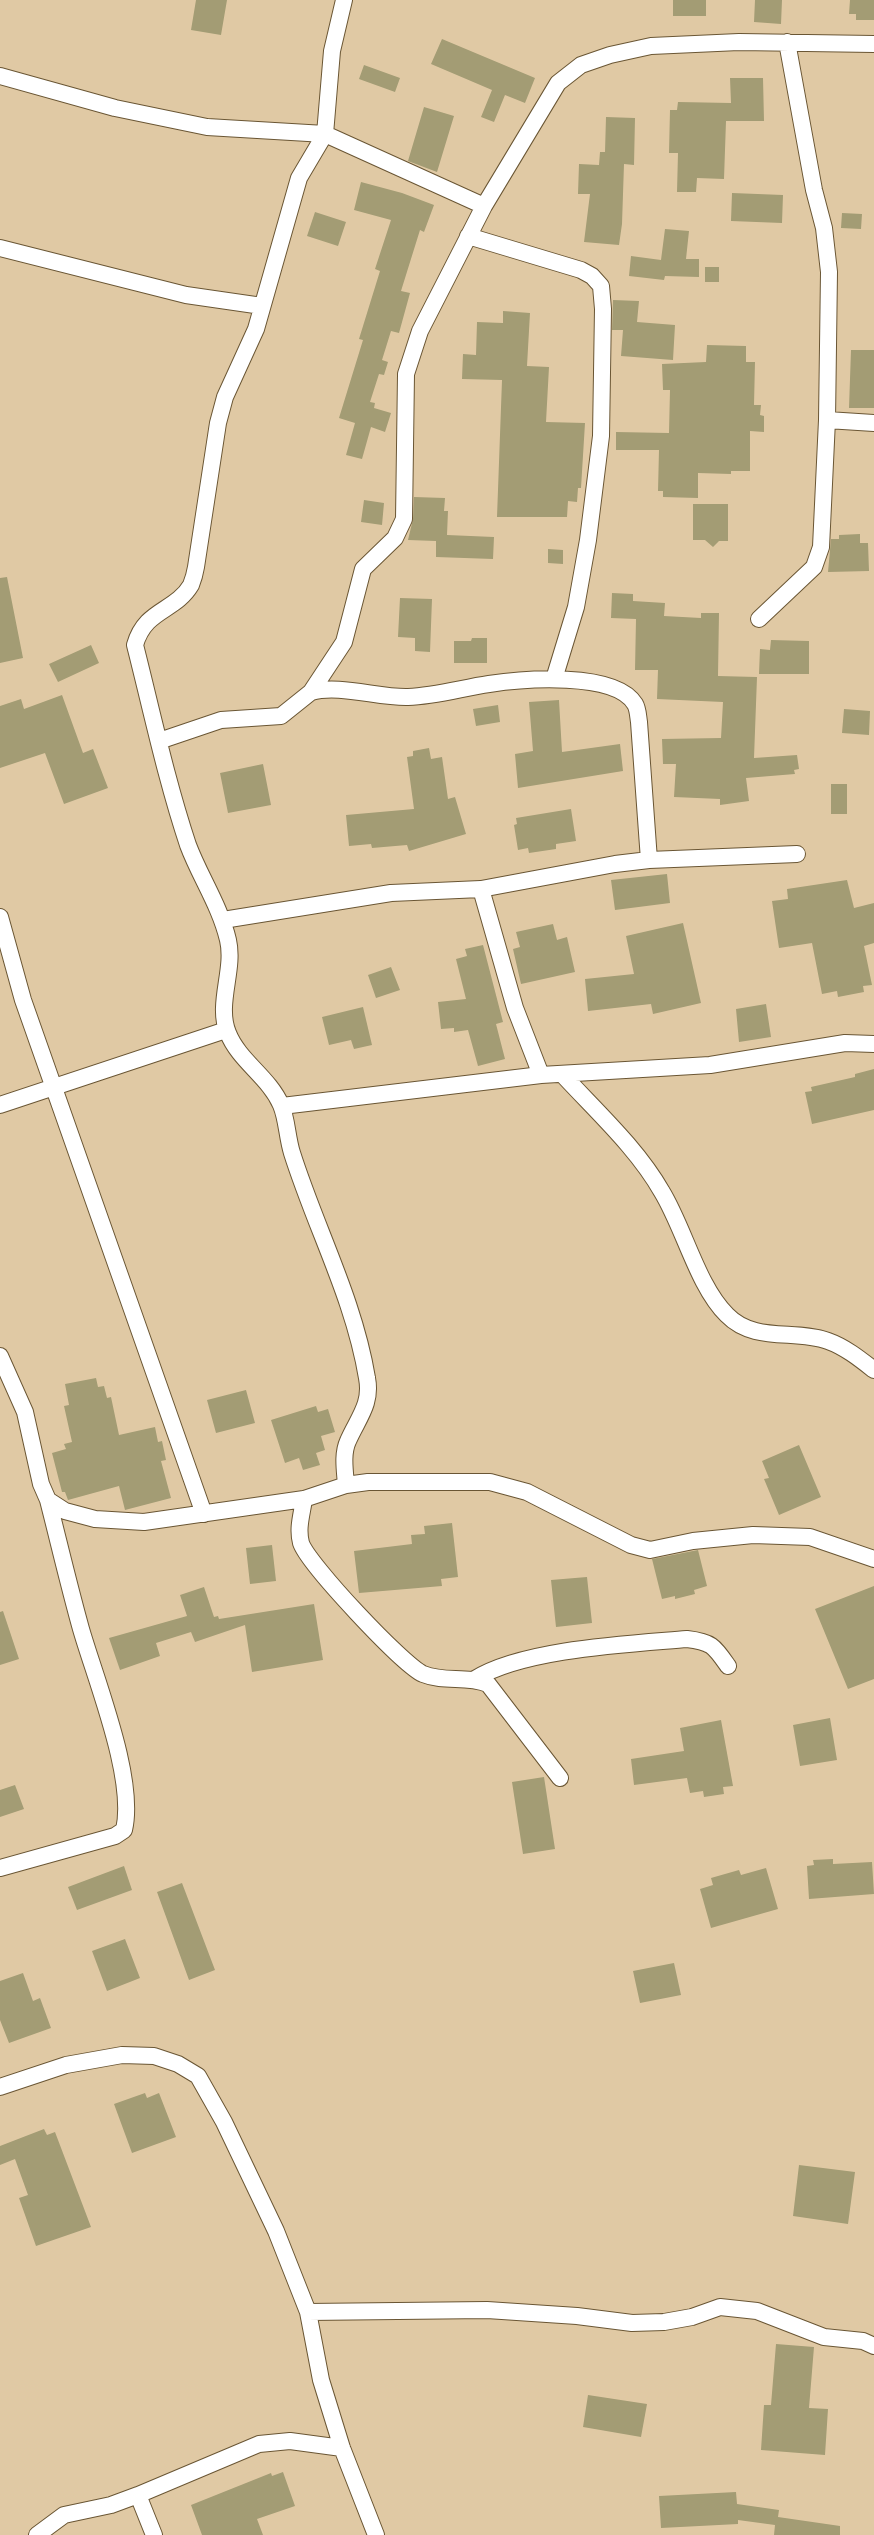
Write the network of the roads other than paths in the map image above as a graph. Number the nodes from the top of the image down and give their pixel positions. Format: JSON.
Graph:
{"nodes":[{"id":1,"x":344,"y":0,"type":"edge"},
{"id":2,"x":786,"y":42,"type":"junction"},
{"id":3,"x":874,"y":44,"type":"edge"},
{"id":4,"x":0,"y":76,"type":"edge"},
{"id":5,"x":325,"y":134,"type":"junction"},
{"id":6,"x":484,"y":206,"type":"junction"},
{"id":7,"x":468,"y":236,"type":"junction"},
{"id":8,"x":0,"y":248,"type":"edge"},
{"id":9,"x":262,"y":306,"type":"junction"},
{"id":10,"x":827,"y":420,"type":"junction"},
{"id":11,"x":874,"y":423,"type":"edge"},
{"id":12,"x":759,"y":618,"type":"dead end"},
{"id":13,"x":554,"y":680,"type":"junction"},
{"id":14,"x":311,"y":692,"type":"junction"},
{"id":15,"x":159,"y":741,"type":"junction"},
{"id":16,"x":797,"y":854,"type":"dead end"},
{"id":17,"x":648,"y":860,"type":"junction"},
{"id":18,"x":481,"y":889,"type":"junction"},
{"id":19,"x":0,"y":918,"type":"edge"},
{"id":20,"x":223,"y":920,"type":"junction"},
{"id":21,"x":226,"y":1030,"type":"junction"},
{"id":22,"x":874,"y":1044,"type":"edge"},
{"id":23,"x":562,"y":1074,"type":"junction"},
{"id":24,"x":541,"y":1075,"type":"junction"},
{"id":25,"x":55,"y":1086,"type":"junction"},
{"id":26,"x":0,"y":1105,"type":"edge"},
{"id":27,"x":282,"y":1106,"type":"junction"},
{"id":28,"x":0,"y":1356,"type":"edge"},
{"id":29,"x":874,"y":1370,"type":"edge"},
{"id":30,"x":346,"y":1485,"type":"junction"},
{"id":31,"x":304,"y":1498,"type":"junction"},
{"id":32,"x":48,"y":1500,"type":"junction"},
{"id":33,"x":204,"y":1514,"type":"junction"},
{"id":34,"x":874,"y":1559,"type":"edge"},
{"id":35,"x":728,"y":1666,"type":"dead end"},
{"id":36,"x":475,"y":1679,"type":"junction"},
{"id":37,"x":560,"y":1778,"type":"dead end"},
{"id":38,"x":0,"y":1868,"type":"edge"},
{"id":39,"x":0,"y":2087,"type":"edge"},
{"id":40,"x":308,"y":2312,"type":"junction"},
{"id":41,"x":874,"y":2346,"type":"edge"},
{"id":42,"x":342,"y":2448,"type":"junction"},
{"id":43,"x":138,"y":2495,"type":"junction"},
{"id":44,"x":37,"y":2535,"type":"edge"},
{"id":45,"x":154,"y":2535,"type":"edge"},
{"id":46,"x":376,"y":2535,"type":"edge"}],
"edges":[{"from":1,"to":5,"type":"street"},
{"from":2,"to":3,"type":"street"},
{"from":2,"to":6,"type":"street"},
{"from":2,"to":10,"type":"street"},
{"from":4,"to":5,"type":"street"},
{"from":5,"to":6,"type":"street"},
{"from":5,"to":9,"type":"street"},
{"from":6,"to":7,"type":"street"},
{"from":7,"to":13,"type":"street"},
{"from":7,"to":14,"type":"street"},
{"from":8,"to":9,"type":"street"},
{"from":9,"to":15,"type":"street"},
{"from":10,"to":11,"type":"street"},
{"from":10,"to":12,"type":"street"},
{"from":13,"to":14,"type":"street"},
{"from":13,"to":17,"type":"street"},
{"from":14,"to":15,"type":"street"},
{"from":15,"to":20,"type":"street"},
{"from":16,"to":17,"type":"street"},
{"from":17,"to":18,"type":"street"},
{"from":18,"to":20,"type":"street"},
{"from":18,"to":24,"type":"street"},
{"from":19,"to":25,"type":"street"},
{"from":20,"to":21,"type":"street"},
{"from":21,"to":25,"type":"street"},
{"from":21,"to":27,"type":"street"},
{"from":22,"to":23,"type":"street"},
{"from":23,"to":24,"type":"street"},
{"from":23,"to":29,"type":"street"},
{"from":24,"to":27,"type":"street"},
{"from":25,"to":26,"type":"street"},
{"from":25,"to":33,"type":"street"},
{"from":27,"to":30,"type":"street"},
{"from":28,"to":32,"type":"street"},
{"from":30,"to":31,"type":"street"},
{"from":30,"to":34,"type":"street"},
{"from":31,"to":33,"type":"street"},
{"from":31,"to":36,"type":"street"},
{"from":32,"to":33,"type":"street"},
{"from":32,"to":38,"type":"street"},
{"from":35,"to":36,"type":"street"},
{"from":36,"to":37,"type":"street"},
{"from":39,"to":40,"type":"street"},
{"from":40,"to":41,"type":"street"},
{"from":40,"to":42,"type":"street"},
{"from":42,"to":43,"type":"street"},
{"from":42,"to":46,"type":"street"},
{"from":43,"to":44,"type":"street"},
{"from":43,"to":45,"type":"street"}]}
